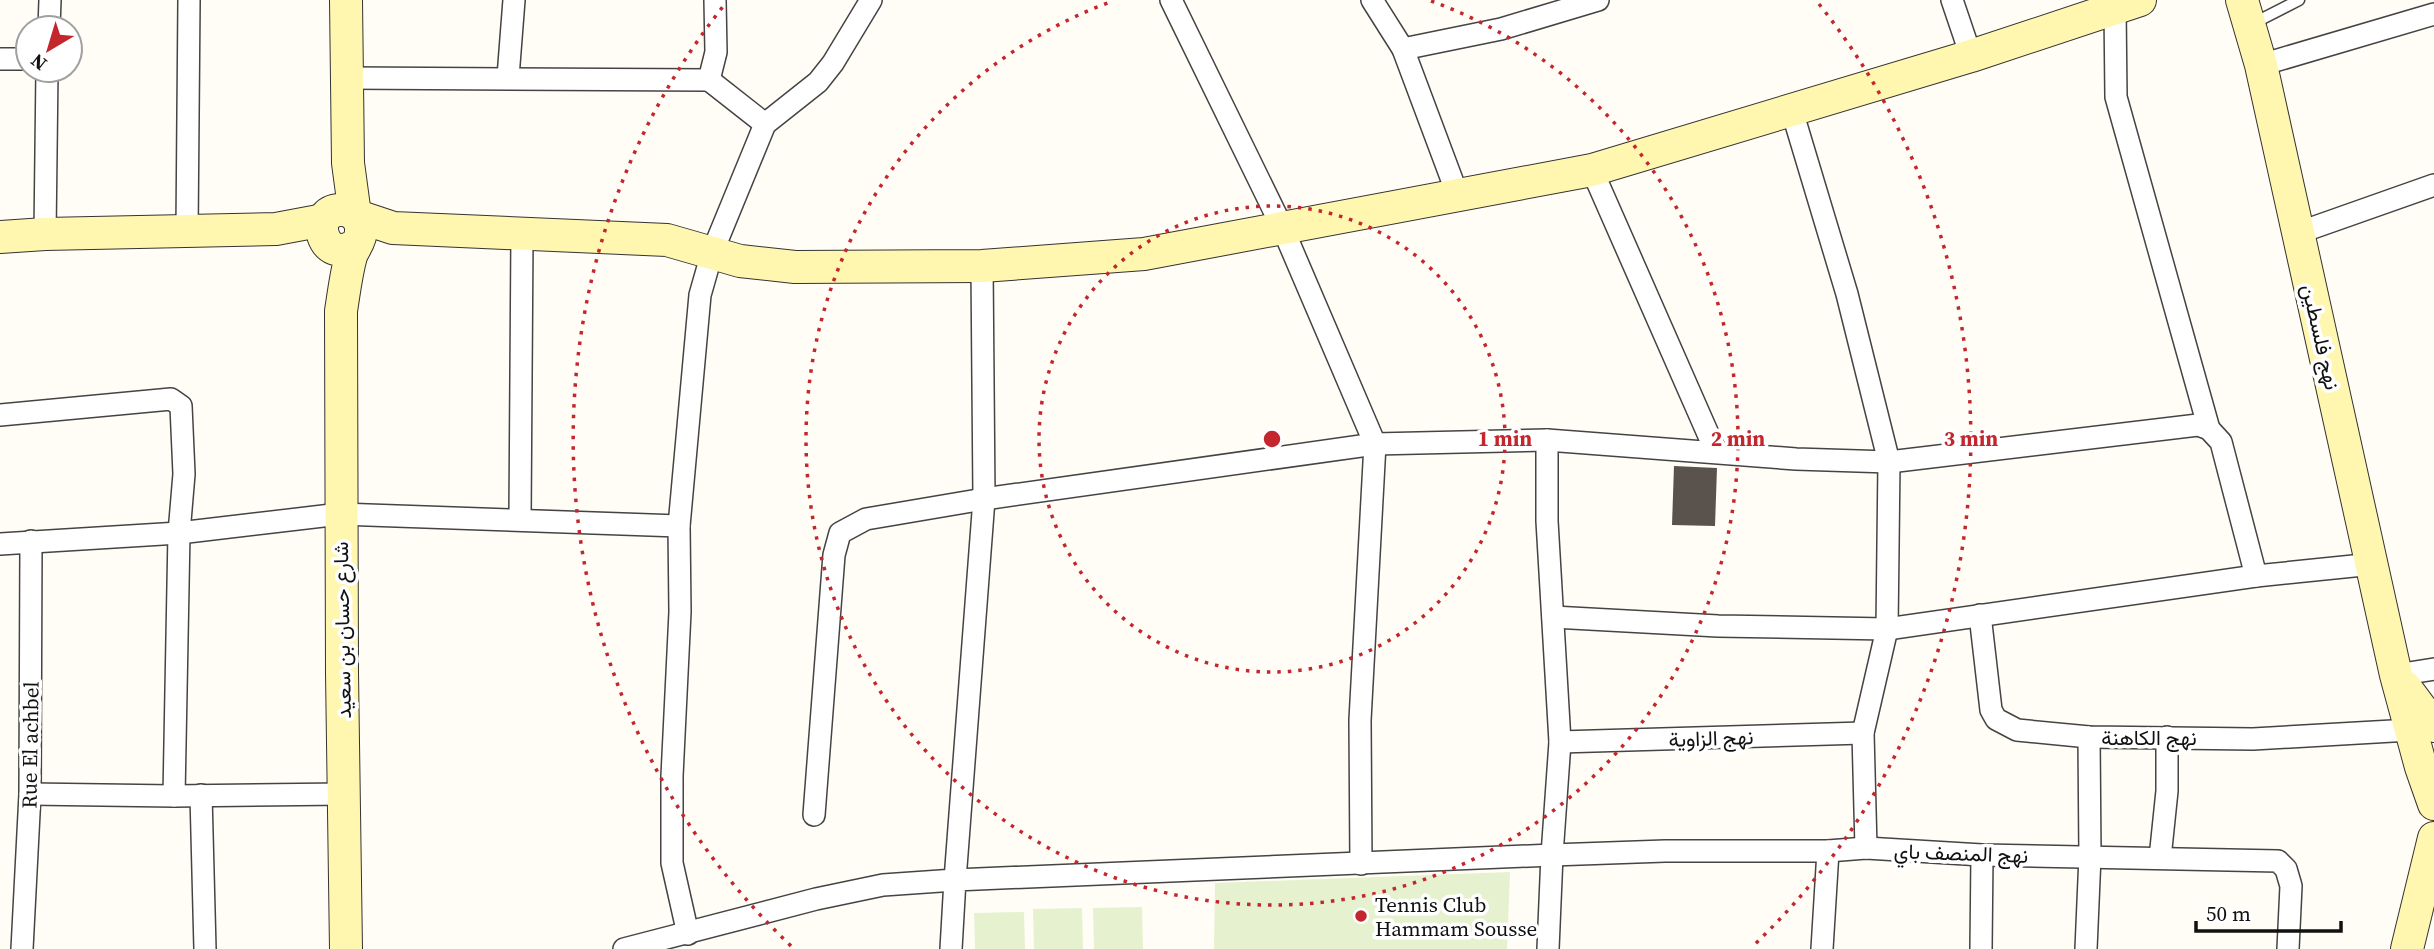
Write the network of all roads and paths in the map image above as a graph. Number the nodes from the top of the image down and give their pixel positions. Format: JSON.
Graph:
{"nodes":[{"id":1,"x":189,"y":0,"type":"edge"},
{"id":2,"x":346,"y":0,"type":"edge"},
{"id":3,"x":514,"y":0,"type":"edge"},
{"id":4,"x":715,"y":0,"type":"edge"},
{"id":5,"x":871,"y":0,"type":"edge"},
{"id":6,"x":1171,"y":0,"type":"edge"},
{"id":7,"x":1372,"y":0,"type":"edge"},
{"id":8,"x":1598,"y":0,"type":"edge"},
{"id":9,"x":1952,"y":0,"type":"edge"},
{"id":10,"x":2300,"y":0,"type":"edge"},
{"id":11,"x":2122,"y":3,"type":"edge"},
{"id":12,"x":2427,"y":10,"type":"edge"},
{"id":13,"x":2246,"y":13,"type":"edge"},
{"id":14,"x":1402,"y":49,"type":"junction"},
{"id":15,"x":1971,"y":56,"type":"junction"},
{"id":16,"x":2260,"y":65,"type":"junction"},
{"id":17,"x":508,"y":77,"type":"junction"},
{"id":18,"x":347,"y":78,"type":"junction"},
{"id":19,"x":709,"y":80,"type":"junction"},
{"id":20,"x":47,"y":84,"type":"edge"},
{"id":21,"x":1792,"y":111,"type":"junction"},
{"id":22,"x":765,"y":124,"type":"junction"},
{"id":23,"x":1592,"y":170,"type":"junction"},
{"id":24,"x":2434,"y":185,"type":"edge"},
{"id":25,"x":1458,"y":197,"type":"junction"},
{"id":26,"x":1283,"y":229,"type":"junction"},
{"id":27,"x":341,"y":230,"type":"junction"},
{"id":28,"x":187,"y":231,"type":"junction"},
{"id":29,"x":2298,"y":233,"type":"junction"},
{"id":30,"x":45,"y":234,"type":"junction"},
{"id":31,"x":522,"y":235,"type":"junction"},
{"id":32,"x":0,"y":237,"type":"edge"},
{"id":33,"x":712,"y":253,"type":"junction"},
{"id":34,"x":982,"y":266,"type":"junction"},
{"id":35,"x":0,"y":415,"type":"edge"},
{"id":36,"x":2209,"y":429,"type":"junction"},
{"id":37,"x":1547,"y":440,"type":"junction"},
{"id":38,"x":1375,"y":444,"type":"junction"},
{"id":39,"x":1716,"y":452,"type":"junction"},
{"id":40,"x":1889,"y":462,"type":"junction"},
{"id":41,"x":984,"y":499,"type":"junction"},
{"id":42,"x":340,"y":514,"type":"junction"},
{"id":43,"x":520,"y":519,"type":"junction"},
{"id":44,"x":678,"y":526,"type":"junction"},
{"id":45,"x":179,"y":533,"type":"junction"},
{"id":46,"x":31,"y":541,"type":"junction"},
{"id":47,"x":0,"y":544,"type":"edge"},
{"id":48,"x":2373,"y":564,"type":"junction"},
{"id":49,"x":2256,"y":576,"type":"junction"},
{"id":50,"x":1980,"y":615,"type":"junction"},
{"id":51,"x":1553,"y":617,"type":"junction"},
{"id":52,"x":1887,"y":629,"type":"junction"},
{"id":53,"x":2434,"y":669,"type":"edge"},
{"id":54,"x":2396,"y":675,"type":"junction"},
{"id":55,"x":2422,"y":728,"type":"edge"},
{"id":56,"x":1863,"y":733,"type":"junction"},
{"id":57,"x":2089,"y":737,"type":"junction"},
{"id":58,"x":2167,"y":737,"type":"junction"},
{"id":59,"x":1560,"y":742,"type":"junction"},
{"id":60,"x":30,"y":794,"type":"junction"},
{"id":61,"x":344,"y":794,"type":"junction"},
{"id":62,"x":201,"y":795,"type":"junction"},
{"id":63,"x":174,"y":796,"type":"junction"},
{"id":64,"x":2434,"y":804,"type":"edge"},
{"id":65,"x":2434,"y":811,"type":"edge"},
{"id":66,"x":814,"y":815,"type":"dead end"},
{"id":67,"x":2434,"y":836,"type":"edge"},
{"id":68,"x":1866,"y":848,"type":"junction"},
{"id":69,"x":1828,"y":851,"type":"junction"},
{"id":70,"x":1552,"y":855,"type":"junction"},
{"id":71,"x":1982,"y":855,"type":"junction"},
{"id":72,"x":2090,"y":856,"type":"junction"},
{"id":73,"x":2161,"y":858,"type":"junction"},
{"id":74,"x":1361,"y":864,"type":"junction"},
{"id":75,"x":954,"y":880,"type":"junction"},
{"id":76,"x":688,"y":934,"type":"junction"},
{"id":77,"x":2434,"y":939,"type":"edge"},
{"id":78,"x":22,"y":949,"type":"edge"},
{"id":79,"x":205,"y":949,"type":"edge"},
{"id":80,"x":346,"y":949,"type":"edge"},
{"id":81,"x":624,"y":949,"type":"edge"},
{"id":82,"x":951,"y":949,"type":"edge"},
{"id":83,"x":1548,"y":949,"type":"edge"},
{"id":84,"x":1822,"y":949,"type":"edge"},
{"id":85,"x":1981,"y":949,"type":"edge"},
{"id":86,"x":2086,"y":949,"type":"edge"},
{"id":87,"x":2288,"y":949,"type":"edge"},
{"id":88,"x":2407,"y":949,"type":"edge"},
{"id":89,"x":2427,"y":949,"type":"edge"}],
"edges":[{"from":1,"to":28,"type":"street"},
{"from":2,"to":18,"type":"street","name":"شارع حسان بن سعيد"},
{"from":3,"to":17,"type":"street"},
{"from":4,"to":19,"type":"street"},
{"from":5,"to":22,"type":"street"},
{"from":6,"to":26,"type":"street"},
{"from":7,"to":14,"type":"street"},
{"from":8,"to":14,"type":"street"},
{"from":9,"to":15,"type":"street"},
{"from":10,"to":13,"type":"lane"},
{"from":11,"to":15,"type":"street"},
{"from":11,"to":36,"type":"street"},
{"from":12,"to":16,"type":"street"},
{"from":13,"to":16,"type":"street","name":"نهج فلسطين"},
{"from":14,"to":25,"type":"street"},
{"from":15,"to":21,"type":"street"},
{"from":16,"to":29,"type":"street","name":"نهج فلسطين"},
{"from":17,"to":18,"type":"street"},
{"from":17,"to":19,"type":"street"},
{"from":18,"to":27,"type":"street","name":"شارع حسان بن سعيد"},
{"from":19,"to":22,"type":"street"},
{"from":20,"to":30,"type":"street"},
{"from":21,"to":23,"type":"street"},
{"from":21,"to":40,"type":"street"},
{"from":22,"to":33,"type":"street"},
{"from":23,"to":25,"type":"street"},
{"from":23,"to":39,"type":"street"},
{"from":24,"to":29,"type":"street"},
{"from":25,"to":26,"type":"street"},
{"from":26,"to":34,"type":"street"},
{"from":26,"to":38,"type":"street"},
{"from":27,"to":28,"type":"street"},
{"from":27,"to":31,"type":"street"},
{"from":27,"to":42,"type":"street","name":"شارع حسان بن سعيد"},
{"from":28,"to":30,"type":"street"},
{"from":29,"to":48,"type":"street","name":"نهج فلسطين"},
{"from":30,"to":32,"type":"street"},
{"from":31,"to":33,"type":"street"},
{"from":31,"to":43,"type":"street"},
{"from":33,"to":34,"type":"street"},
{"from":33,"to":44,"type":"street"},
{"from":34,"to":41,"type":"street"},
{"from":35,"to":45,"type":"street"},
{"from":36,"to":40,"type":"street"},
{"from":36,"to":49,"type":"street"},
{"from":37,"to":38,"type":"street"},
{"from":37,"to":39,"type":"street"},
{"from":37,"to":51,"type":"street"},
{"from":38,"to":41,"type":"street"},
{"from":38,"to":74,"type":"street"},
{"from":39,"to":40,"type":"street"},
{"from":40,"to":52,"type":"street"},
{"from":41,"to":66,"type":"street"},
{"from":41,"to":75,"type":"street"},
{"from":42,"to":43,"type":"street"},
{"from":42,"to":45,"type":"street"},
{"from":42,"to":61,"type":"street","name":"شارع حسان بن سعيد"},
{"from":43,"to":44,"type":"street"},
{"from":44,"to":76,"type":"street"},
{"from":45,"to":46,"type":"street"},
{"from":45,"to":63,"type":"street"},
{"from":46,"to":47,"type":"street"},
{"from":46,"to":60,"type":"street","name":"Rue El achbel"},
{"from":48,"to":49,"type":"street"},
{"from":48,"to":54,"type":"street","name":"نهج فلسطين"},
{"from":49,"to":50,"type":"street"},
{"from":50,"to":52,"type":"street"},
{"from":50,"to":57,"type":"street","name":"نهج الكاهنة"},
{"from":51,"to":52,"type":"street"},
{"from":51,"to":59,"type":"street"},
{"from":52,"to":56,"type":"street"},
{"from":53,"to":54,"type":"street"},
{"from":54,"to":55,"type":"street","name":"نهج فلسطين"},
{"from":55,"to":58,"type":"street","name":"نهج الكاهنة"},
{"from":55,"to":64,"type":"street","name":"نهج فلسطين"},
{"from":56,"to":59,"type":"street","name":"نهج الزاوية"},
{"from":56,"to":68,"type":"street"},
{"from":57,"to":58,"type":"street","name":"نهج الكاهنة"},
{"from":57,"to":72,"type":"street"},
{"from":58,"to":73,"type":"street"},
{"from":59,"to":70,"type":"street"},
{"from":60,"to":63,"type":"street"},
{"from":60,"to":78,"type":"street","name":"Rue El achbel"},
{"from":61,"to":62,"type":"street"},
{"from":61,"to":80,"type":"street","name":"شارع حسان بن سعيد"},
{"from":62,"to":63,"type":"street"},
{"from":62,"to":79,"type":"street"},
{"from":65,"to":67,"type":"street"},
{"from":67,"to":88,"type":"street"},
{"from":68,"to":69,"type":"street","name":"نهج المنصف باي"},
{"from":68,"to":71,"type":"street","name":"نهج المنصف باي"},
{"from":69,"to":70,"type":"street","name":"نهج المنصف باي"},
{"from":69,"to":84,"type":"street"},
{"from":70,"to":74,"type":"street","name":"نهج المنصف باي"},
{"from":70,"to":83,"type":"street"},
{"from":71,"to":72,"type":"street","name":"نهج المنصف باي"},
{"from":71,"to":85,"type":"street"},
{"from":72,"to":73,"type":"street","name":"نهج المنصف باي"},
{"from":72,"to":86,"type":"street"},
{"from":73,"to":87,"type":"street","name":"نهج المنصف باي"},
{"from":74,"to":75,"type":"street","name":"نهج المنصف باي"},
{"from":75,"to":76,"type":"street","name":"نهج المنصف باي"},
{"from":75,"to":82,"type":"street"},
{"from":76,"to":81,"type":"street","name":"نهج المنصف باي"},
{"from":77,"to":89,"type":"street"}]}
